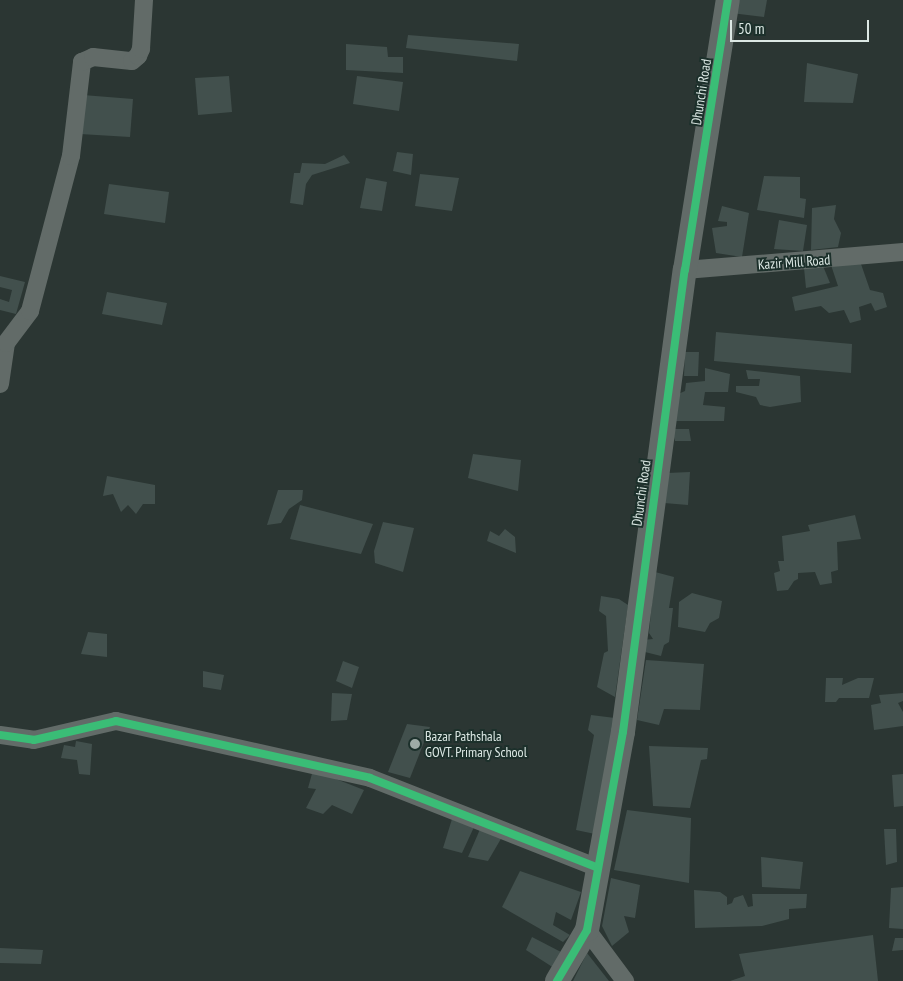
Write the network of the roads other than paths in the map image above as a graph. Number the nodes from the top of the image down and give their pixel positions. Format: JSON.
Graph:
{"nodes":[{"id":1,"x":144,"y":0,"type":"edge"},
{"id":2,"x":728,"y":0,"type":"edge"},
{"id":3,"x":903,"y":252,"type":"edge"},
{"id":4,"x":685,"y":270,"type":"junction"},
{"id":5,"x":0,"y":384,"type":"edge"},
{"id":6,"x":0,"y":735,"type":"edge"},
{"id":7,"x":598,"y":868,"type":"junction"},
{"id":8,"x":587,"y":930,"type":"junction"},
{"id":9,"x":557,"y":981,"type":"edge"},
{"id":10,"x":625,"y":981,"type":"edge"}],
"edges":[{"from":1,"to":5,"type":"street"},
{"from":2,"to":4,"type":"street","name":"Dhunchi Road"},
{"from":3,"to":4,"type":"street","name":"Kazir Mill Road"},
{"from":4,"to":7,"type":"street","name":"Dhunchi Road"},
{"from":6,"to":7,"type":"street"},
{"from":7,"to":8,"type":"street","name":"Dhunchi Road"},
{"from":8,"to":9,"type":"street","name":"Dhunchi Road"},
{"from":8,"to":10,"type":"street"}]}
